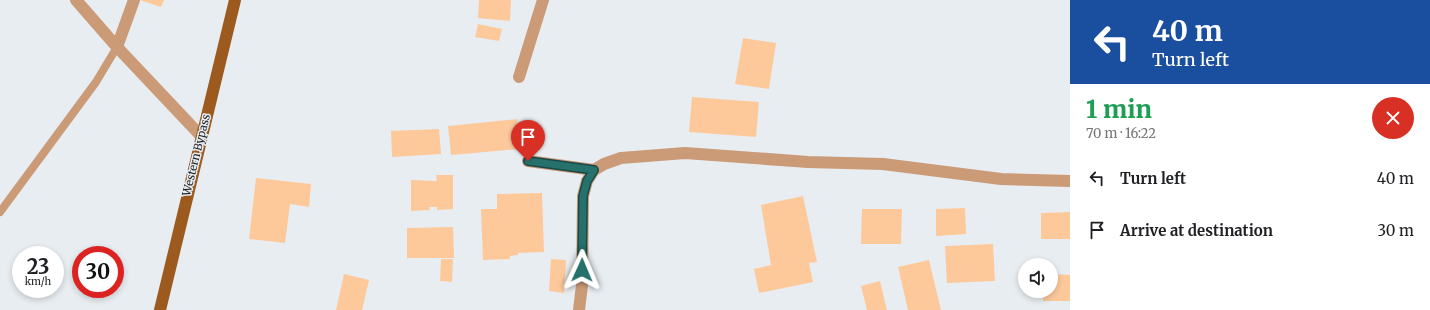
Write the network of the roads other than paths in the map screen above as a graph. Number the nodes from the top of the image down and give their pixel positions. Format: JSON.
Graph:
{"nodes":[{"id":1,"x":76,"y":0,"type":"edge"},
{"id":2,"x":134,"y":0,"type":"edge"},
{"id":3,"x":235,"y":0,"type":"edge"},
{"id":4,"x":543,"y":0,"type":"edge"},
{"id":5,"x":117,"y":47,"type":"junction"},
{"id":6,"x":519,"y":77,"type":"dead end"},
{"id":7,"x":201,"y":136,"type":"junction"},
{"id":8,"x":528,"y":161,"type":"dead end"},
{"id":9,"x":594,"y":170,"type":"junction"},
{"id":10,"x":1070,"y":181,"type":"edge"},
{"id":11,"x":0,"y":212,"type":"edge"},
{"id":12,"x":160,"y":310,"type":"edge"},
{"id":13,"x":579,"y":310,"type":"edge"}],
"edges":[{"from":1,"to":5,"type":"street"},
{"from":2,"to":5,"type":"street"},
{"from":3,"to":7,"type":"main road","name":"Western Bypass"},
{"from":4,"to":6,"type":"street"},
{"from":5,"to":7,"type":"street"},
{"from":5,"to":11,"type":"lane"},
{"from":7,"to":12,"type":"main road","name":"Western Bypass"},
{"from":8,"to":9,"type":"street"},
{"from":9,"to":10,"type":"street"},
{"from":9,"to":13,"type":"street"}]}
